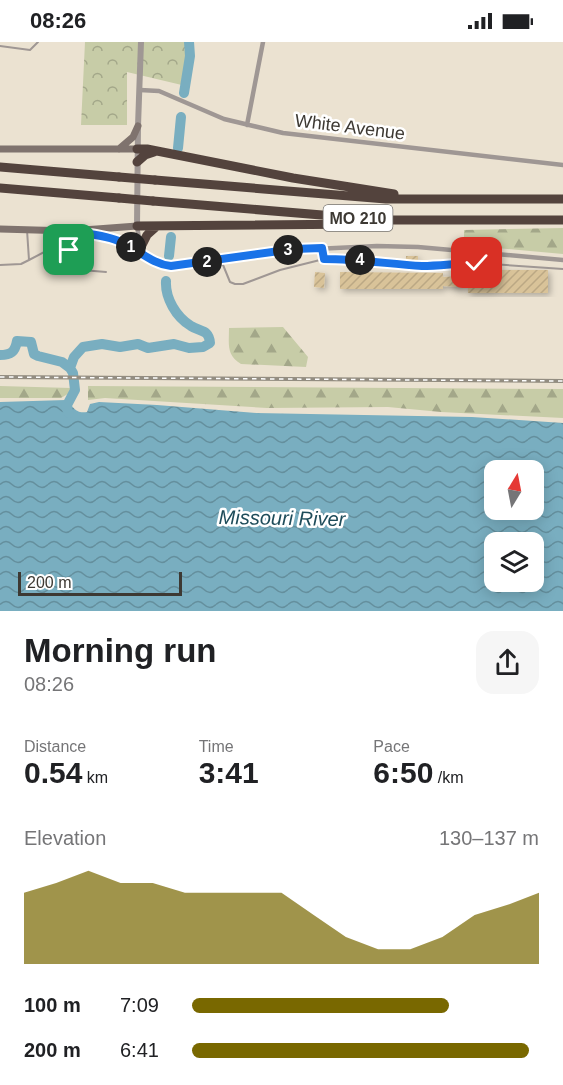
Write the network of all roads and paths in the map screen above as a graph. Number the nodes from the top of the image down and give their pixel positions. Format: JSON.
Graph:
{"nodes":[{"id":1,"x":38,"y":42,"type":"edge"},
{"id":2,"x":141,"y":42,"type":"edge"},
{"id":3,"x":263,"y":42,"type":"edge"},
{"id":4,"x":0,"y":46,"type":"edge"},
{"id":5,"x":140,"y":90,"type":"junction"},
{"id":6,"x":247,"y":125,"type":"junction"},
{"id":7,"x":138,"y":126,"type":"junction"},
{"id":8,"x":0,"y":148,"type":"edge"},
{"id":9,"x":119,"y":149,"type":"junction"},
{"id":10,"x":137,"y":149,"type":"junction"},
{"id":11,"x":157,"y":152,"type":"junction"},
{"id":12,"x":137,"y":162,"type":"junction"},
{"id":13,"x":563,"y":165,"type":"edge"},
{"id":14,"x":0,"y":167,"type":"edge"},
{"id":15,"x":0,"y":188,"type":"edge"},
{"id":16,"x":563,"y":199,"type":"edge"},
{"id":17,"x":456,"y":200,"type":"junction"},
{"id":18,"x":382,"y":220,"type":"junction"},
{"id":19,"x":563,"y":220,"type":"edge"},
{"id":20,"x":137,"y":226,"type":"junction"},
{"id":21,"x":156,"y":226,"type":"junction"},
{"id":22,"x":0,"y":229,"type":"edge"},
{"id":23,"x":27,"y":230,"type":"junction"},
{"id":24,"x":70,"y":231,"type":"junction"},
{"id":25,"x":322,"y":248,"type":"junction"},
{"id":26,"x":69,"y":250,"type":"junction"},
{"id":27,"x":143,"y":251,"type":"junction"},
{"id":28,"x":324,"y":259,"type":"junction"},
{"id":29,"x":29,"y":260,"type":"junction"},
{"id":30,"x":563,"y":260,"type":"edge"},
{"id":31,"x":221,"y":261,"type":"junction"},
{"id":32,"x":0,"y":265,"type":"edge"},
{"id":33,"x":563,"y":269,"type":"edge"},
{"id":34,"x":106,"y":272,"type":"dead end"}],
"edges":[{"from":1,"to":4,"type":"lane"},
{"from":2,"to":5,"type":"street"},
{"from":3,"to":6,"type":"street"},
{"from":5,"to":6,"type":"street","name":"White Avenue"},
{"from":5,"to":7,"type":"street"},
{"from":6,"to":13,"type":"street","name":"White Avenue"},
{"from":7,"to":9,"type":"main road"},
{"from":7,"to":10,"type":"street"},
{"from":8,"to":9,"type":"main road"},
{"from":9,"to":10,"type":"main road"},
{"from":10,"to":11,"type":"highway"},
{"from":10,"to":12,"type":"street"},
{"from":11,"to":12,"type":"highway"},
{"from":11,"to":17,"type":"highway"},
{"from":12,"to":20,"type":"street"},
{"from":14,"to":17,"type":"highway","number":"MO 210","bridge":true},
{"from":15,"to":18,"type":"highway","number":"MO 210","bridge":true},
{"from":16,"to":17,"type":"highway","number":"MO 210"},
{"from":18,"to":19,"type":"highway","number":"MO 210"},
{"from":18,"to":21,"type":"highway"},
{"from":20,"to":21,"type":"highway"},
{"from":20,"to":24,"type":"main road"},
{"from":20,"to":27,"type":"street"},
{"from":21,"to":27,"type":"highway"},
{"from":22,"to":23,"type":"main road"},
{"from":23,"to":24,"type":"main road"},
{"from":23,"to":29,"type":"lane"},
{"from":24,"to":26,"type":"lane"},
{"from":24,"to":27,"type":"main road"},
{"from":25,"to":28,"type":"lane"},
{"from":25,"to":30,"type":"street"},
{"from":25,"to":31,"type":"street"},
{"from":26,"to":29,"type":"lane"},
{"from":26,"to":34,"type":"lane"},
{"from":27,"to":31,"type":"street"},
{"from":28,"to":31,"type":"lane"},
{"from":28,"to":33,"type":"lane"},
{"from":29,"to":32,"type":"lane"}]}
